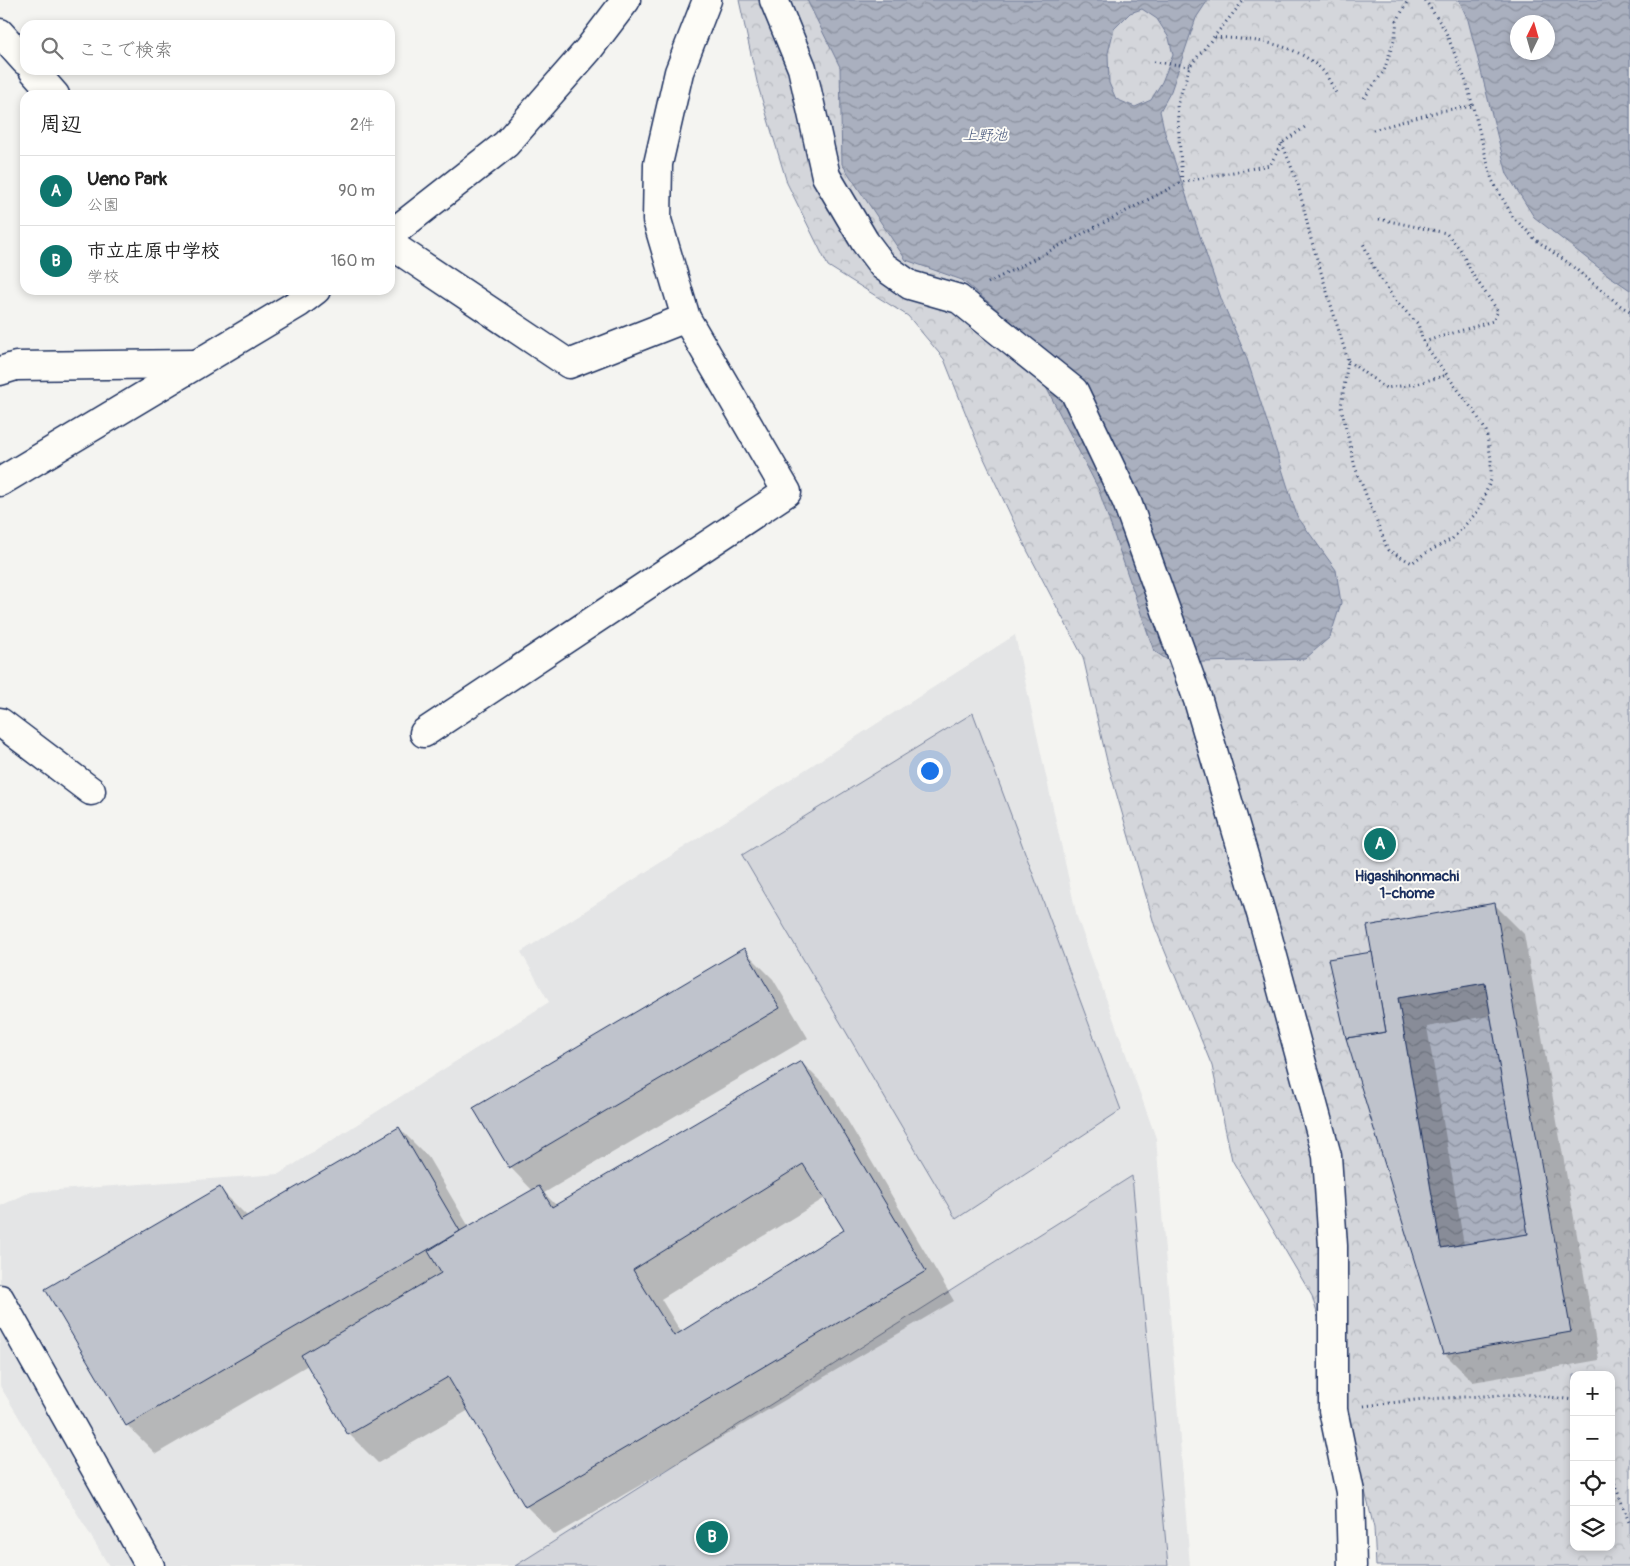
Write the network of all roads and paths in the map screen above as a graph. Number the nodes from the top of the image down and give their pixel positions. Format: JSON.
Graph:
{"nodes":[{"id":1,"x":626,"y":0,"type":"edge"},
{"id":2,"x":707,"y":0,"type":"edge"},
{"id":3,"x":774,"y":0,"type":"edge"},
{"id":4,"x":1244,"y":0,"type":"edge"},
{"id":5,"x":1408,"y":0,"type":"edge"},
{"id":6,"x":1425,"y":0,"type":"edge"},
{"id":7,"x":0,"y":33,"type":"edge"},
{"id":8,"x":1214,"y":37,"type":"junction"},
{"id":9,"x":20,"y":55,"type":"edge"},
{"id":10,"x":1154,"y":62,"type":"dead end"},
{"id":11,"x":1190,"y":66,"type":"junction"},
{"id":12,"x":37,"y":75,"type":"edge"},
{"id":13,"x":51,"y":90,"type":"edge"},
{"id":14,"x":1336,"y":93,"type":"dead end"},
{"id":15,"x":1364,"y":98,"type":"dead end"},
{"id":16,"x":1473,"y":106,"type":"junction"},
{"id":17,"x":1308,"y":125,"type":"dead end"},
{"id":18,"x":1373,"y":130,"type":"dead end"},
{"id":19,"x":1282,"y":143,"type":"junction"},
{"id":20,"x":1182,"y":182,"type":"junction"},
{"id":21,"x":1379,"y":219,"type":"dead end"},
{"id":22,"x":395,"y":231,"type":"edge"},
{"id":23,"x":1362,"y":241,"type":"dead end"},
{"id":24,"x":395,"y":247,"type":"edge"},
{"id":25,"x":298,"y":295,"type":"edge"},
{"id":26,"x":959,"y":299,"type":"junction"},
{"id":27,"x":1630,"y":311,"type":"edge"},
{"id":28,"x":686,"y":318,"type":"junction"},
{"id":29,"x":1424,"y":342,"type":"junction"},
{"id":30,"x":1348,"y":361,"type":"junction"},
{"id":31,"x":197,"y":364,"type":"junction"},
{"id":32,"x":0,"y":371,"type":"edge"},
{"id":33,"x":1447,"y":375,"type":"junction"},
{"id":34,"x":0,"y":482,"type":"edge"},
{"id":35,"x":0,"y":722,"type":"edge"},
{"id":36,"x":424,"y":734,"type":"dead end"},
{"id":37,"x":91,"y":791,"type":"dead end"},
{"id":38,"x":0,"y":1298,"type":"edge"},
{"id":39,"x":1570,"y":1400,"type":"edge"},
{"id":40,"x":1333,"y":1410,"type":"junction"},
{"id":41,"x":1615,"y":1485,"type":"edge"},
{"id":42,"x":1630,"y":1524,"type":"edge"},
{"id":43,"x":150,"y":1566,"type":"edge"},
{"id":44,"x":1352,"y":1566,"type":"edge"}],
"edges":[{"from":1,"to":22,"type":"street"},
{"from":2,"to":28,"type":"street"},
{"from":3,"to":26,"type":"street"},
{"from":4,"to":8,"type":"path"},
{"from":5,"to":15,"type":"path"},
{"from":6,"to":16,"type":"path"},
{"from":7,"to":9,"type":"street"},
{"from":8,"to":11,"type":"path"},
{"from":8,"to":14,"type":"path"},
{"from":10,"to":11,"type":"path"},
{"from":11,"to":20,"type":"path"},
{"from":12,"to":13,"type":"street"},
{"from":16,"to":18,"type":"path"},
{"from":16,"to":27,"type":"path"},
{"from":17,"to":19,"type":"path"},
{"from":19,"to":20,"type":"path"},
{"from":19,"to":30,"type":"path"},
{"from":20,"to":26,"type":"path"},
{"from":21,"to":29,"type":"path"},
{"from":23,"to":29,"type":"path"},
{"from":24,"to":28,"type":"street"},
{"from":25,"to":31,"type":"street"},
{"from":26,"to":40,"type":"street"},
{"from":28,"to":36,"type":"street"},
{"from":29,"to":33,"type":"path"},
{"from":30,"to":33,"type":"path"},
{"from":30,"to":33,"type":"path"},
{"from":31,"to":32,"type":"street"},
{"from":31,"to":34,"type":"street"},
{"from":35,"to":37,"type":"street"},
{"from":38,"to":43,"type":"street"},
{"from":39,"to":40,"type":"path"},
{"from":40,"to":44,"type":"street"},
{"from":41,"to":42,"type":"path"}]}
